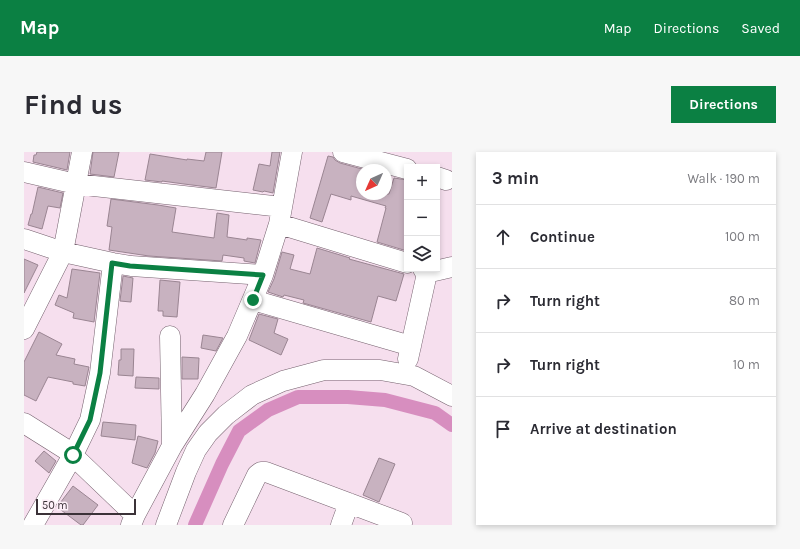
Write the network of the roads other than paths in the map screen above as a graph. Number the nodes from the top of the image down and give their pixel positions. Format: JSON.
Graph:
{"nodes":[{"id":1,"x":82,"y":152,"type":"edge"},
{"id":2,"x":292,"y":152,"type":"edge"},
{"id":3,"x":343,"y":152,"type":"edge"},
{"id":4,"x":404,"y":168,"type":"edge"},
{"id":5,"x":24,"y":172,"type":"edge"},
{"id":6,"x":76,"y":184,"type":"junction"},
{"id":7,"x":280,"y":215,"type":"junction"},
{"id":8,"x":24,"y":239,"type":"edge"},
{"id":9,"x":63,"y":252,"type":"junction"},
{"id":10,"x":404,"y":262,"type":"edge"},
{"id":11,"x":112,"y":263,"type":"junction"},
{"id":12,"x":452,"y":267,"type":"edge"},
{"id":13,"x":440,"y":269,"type":"edge"},
{"id":14,"x":425,"y":272,"type":"edge"},
{"id":15,"x":263,"y":275,"type":"junction"},
{"id":16,"x":253,"y":300,"type":"junction"},
{"id":17,"x":24,"y":329,"type":"edge"},
{"id":18,"x":170,"y":336,"type":"dead end"},
{"id":19,"x":411,"y":346,"type":"junction"},
{"id":20,"x":404,"y":374,"type":"junction"},
{"id":21,"x":452,"y":396,"type":"edge"},
{"id":22,"x":24,"y":423,"type":"edge"},
{"id":23,"x":172,"y":446,"type":"junction"},
{"id":24,"x":73,"y":455,"type":"junction"},
{"id":25,"x":349,"y":503,"type":"junction"},
{"id":26,"x":133,"y":520,"type":"edge"},
{"id":27,"x":402,"y":523,"type":"dead end"},
{"id":28,"x":33,"y":525,"type":"edge"},
{"id":29,"x":166,"y":525,"type":"edge"},
{"id":30,"x":233,"y":525,"type":"edge"},
{"id":31,"x":341,"y":525,"type":"edge"}],
"edges":[{"from":1,"to":6,"type":"street"},
{"from":2,"to":7,"type":"street"},
{"from":3,"to":4,"type":"street"},
{"from":5,"to":6,"type":"street"},
{"from":6,"to":7,"type":"street"},
{"from":6,"to":9,"type":"street"},
{"from":7,"to":10,"type":"street"},
{"from":7,"to":15,"type":"street"},
{"from":8,"to":9,"type":"street"},
{"from":9,"to":11,"type":"street"},
{"from":9,"to":17,"type":"street"},
{"from":11,"to":15,"type":"street"},
{"from":11,"to":24,"type":"street"},
{"from":12,"to":13,"type":"street"},
{"from":14,"to":19,"type":"street"},
{"from":15,"to":16,"type":"street"},
{"from":16,"to":19,"type":"street"},
{"from":16,"to":23,"type":"street"},
{"from":18,"to":23,"type":"street"},
{"from":19,"to":20,"type":"street"},
{"from":20,"to":21,"type":"street"},
{"from":20,"to":29,"type":"street"},
{"from":22,"to":24,"type":"street"},
{"from":23,"to":26,"type":"street"},
{"from":24,"to":26,"type":"street"},
{"from":24,"to":28,"type":"street"},
{"from":25,"to":27,"type":"street"},
{"from":25,"to":30,"type":"street"},
{"from":25,"to":31,"type":"street"}]}
